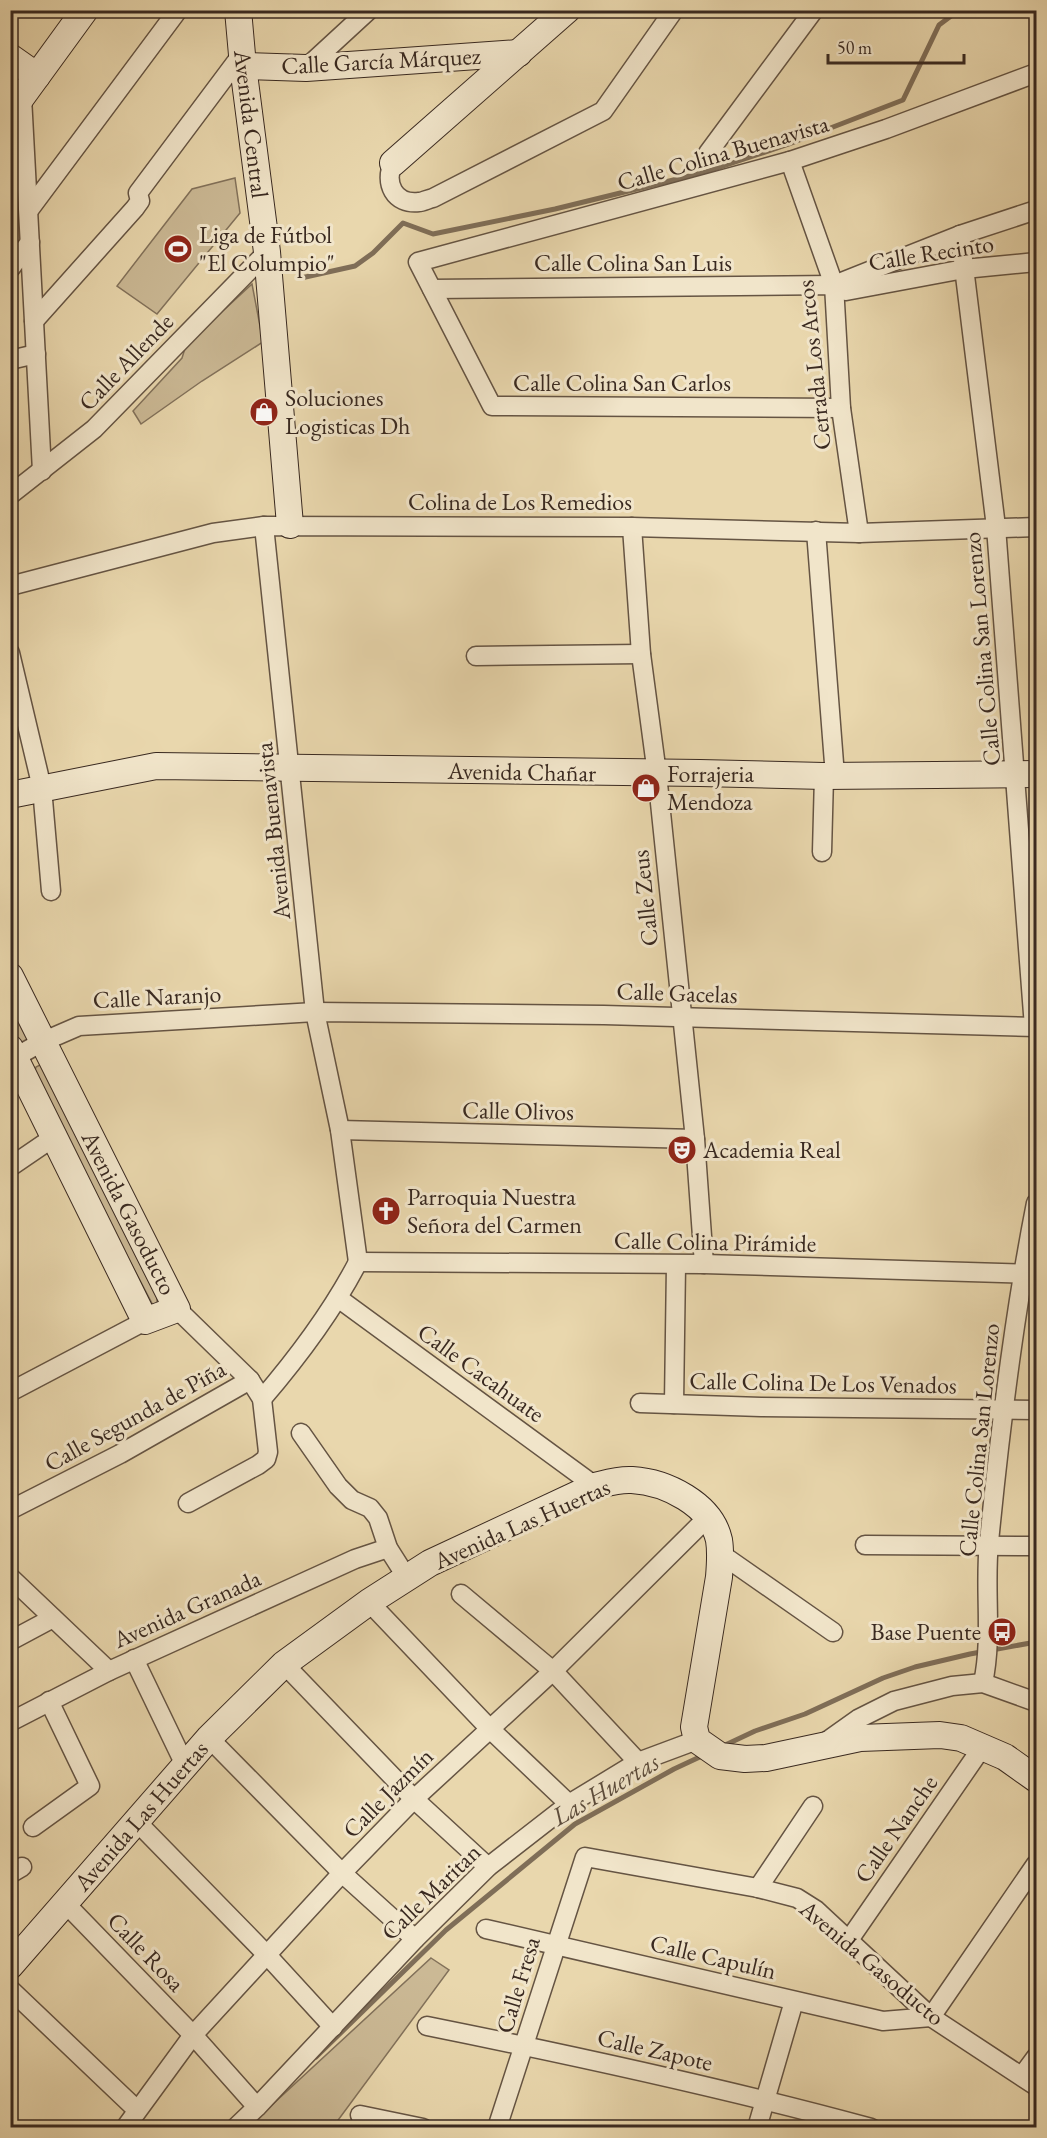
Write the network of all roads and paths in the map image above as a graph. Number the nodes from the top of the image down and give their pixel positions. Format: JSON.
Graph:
{"nodes":[{"id":1,"x":85,"y":10,"type":"edge"},
{"id":2,"x":178,"y":10,"type":"edge"},
{"id":3,"x":238,"y":10,"type":"edge"},
{"id":4,"x":369,"y":10,"type":"edge"},
{"id":5,"x":567,"y":10,"type":"edge"},
{"id":6,"x":674,"y":10,"type":"edge"},
{"id":7,"x":814,"y":10,"type":"edge"},
{"id":8,"x":519,"y":53,"type":"junction"},
{"id":9,"x":10,"y":57,"type":"edge"},
{"id":10,"x":242,"y":60,"type":"junction"},
{"id":11,"x":306,"y":68,"type":"junction"},
{"id":12,"x":1036,"y":73,"type":"edge"},
{"id":13,"x":37,"y":76,"type":"junction"},
{"id":14,"x":16,"y":105,"type":"edge"},
{"id":15,"x":708,"y":153,"type":"dead end"},
{"id":16,"x":790,"y":161,"type":"junction"},
{"id":17,"x":393,"y":163,"type":"joint"},
{"id":18,"x":28,"y":210,"type":"junction"},
{"id":19,"x":1036,"y":210,"type":"edge"},
{"id":20,"x":960,"y":235,"type":"junction"},
{"id":21,"x":30,"y":242,"type":"junction"},
{"id":22,"x":267,"y":252,"type":"junction"},
{"id":23,"x":418,"y":262,"type":"joint"},
{"id":24,"x":1036,"y":262,"type":"edge"},
{"id":25,"x":10,"y":269,"type":"edge"},
{"id":26,"x":964,"y":269,"type":"junction"},
{"id":27,"x":834,"y":285,"type":"junction"},
{"id":28,"x":432,"y":289,"type":"junction"},
{"id":29,"x":34,"y":321,"type":"junction"},
{"id":30,"x":36,"y":354,"type":"junction"},
{"id":31,"x":10,"y":360,"type":"edge"},
{"id":32,"x":841,"y":408,"type":"junction"},
{"id":33,"x":42,"y":471,"type":"junction"},
{"id":34,"x":10,"y":495,"type":"edge"},
{"id":35,"x":290,"y":525,"type":"junction"},
{"id":36,"x":264,"y":526,"type":"junction"},
{"id":37,"x":632,"y":527,"type":"junction"},
{"id":38,"x":996,"y":527,"type":"junction"},
{"id":39,"x":1036,"y":527,"type":"edge"},
{"id":40,"x":816,"y":531,"type":"junction"},
{"id":41,"x":860,"y":533,"type":"junction"},
{"id":42,"x":10,"y":586,"type":"edge"},
{"id":43,"x":10,"y":653,"type":"edge"},
{"id":44,"x":641,"y":654,"type":"junction"},
{"id":45,"x":476,"y":656,"type":"dead end"},
{"id":46,"x":291,"y":768,"type":"junction"},
{"id":47,"x":657,"y":774,"type":"junction"},
{"id":48,"x":1026,"y":774,"type":"edge"},
{"id":49,"x":830,"y":776,"type":"junction"},
{"id":50,"x":42,"y":788,"type":"junction"},
{"id":51,"x":10,"y":795,"type":"edge"},
{"id":52,"x":822,"y":852,"type":"dead end"},
{"id":53,"x":51,"y":891,"type":"dead end"},
{"id":54,"x":10,"y":976,"type":"edge"},
{"id":55,"x":315,"y":1012,"type":"junction"},
{"id":56,"x":681,"y":1018,"type":"junction"},
{"id":57,"x":1035,"y":1027,"type":"edge"},
{"id":58,"x":42,"y":1042,"type":"junction"},
{"id":59,"x":12,"y":1055,"type":"edge"},
{"id":60,"x":340,"y":1130,"type":"junction"},
{"id":61,"x":54,"y":1137,"type":"junction"},
{"id":62,"x":695,"y":1139,"type":"junction"},
{"id":63,"x":10,"y":1167,"type":"edge"},
{"id":64,"x":1036,"y":1203,"type":"edge"},
{"id":65,"x":358,"y":1262,"type":"junction"},
{"id":66,"x":704,"y":1264,"type":"junction"},
{"id":67,"x":676,"y":1265,"type":"junction"},
{"id":68,"x":1030,"y":1274,"type":"edge"},
{"id":69,"x":338,"y":1298,"type":"junction"},
{"id":70,"x":177,"y":1309,"type":"junction"},
{"id":71,"x":145,"y":1320,"type":"junction"},
{"id":72,"x":250,"y":1380,"type":"junction"},
{"id":73,"x":10,"y":1392,"type":"edge"},
{"id":74,"x":262,"y":1399,"type":"junction"},
{"id":75,"x":640,"y":1403,"type":"dead end"},
{"id":76,"x":675,"y":1404,"type":"junction"},
{"id":77,"x":1004,"y":1410,"type":"junction"},
{"id":78,"x":1036,"y":1410,"type":"edge"},
{"id":79,"x":301,"y":1433,"type":"dead end"},
{"id":80,"x":595,"y":1486,"type":"junction"},
{"id":81,"x":188,"y":1503,"type":"dead end"},
{"id":82,"x":10,"y":1510,"type":"edge"},
{"id":83,"x":709,"y":1516,"type":"junction"},
{"id":84,"x":865,"y":1545,"type":"dead end"},
{"id":85,"x":988,"y":1545,"type":"junction"},
{"id":86,"x":1036,"y":1546,"type":"edge"},
{"id":87,"x":388,"y":1548,"type":"junction"},
{"id":88,"x":721,"y":1554,"type":"junction"},
{"id":89,"x":10,"y":1577,"type":"edge"},
{"id":90,"x":407,"y":1578,"type":"junction"},
{"id":91,"x":462,"y":1594,"type":"dead end"},
{"id":92,"x":369,"y":1602,"type":"junction"},
{"id":93,"x":53,"y":1618,"type":"junction"},
{"id":94,"x":833,"y":1632,"type":"dead end"},
{"id":95,"x":10,"y":1641,"type":"edge"},
{"id":96,"x":134,"y":1659,"type":"junction"},
{"id":97,"x":284,"y":1664,"type":"junction"},
{"id":98,"x":109,"y":1671,"type":"junction"},
{"id":99,"x":553,"y":1671,"type":"junction"},
{"id":100,"x":985,"y":1677,"type":"junction"},
{"id":101,"x":49,"y":1701,"type":"junction"},
{"id":102,"x":1036,"y":1702,"type":"edge"},
{"id":103,"x":10,"y":1722,"type":"edge"},
{"id":104,"x":490,"y":1729,"type":"junction"},
{"id":105,"x":209,"y":1738,"type":"junction"},
{"id":106,"x":823,"y":1744,"type":"junction"},
{"id":107,"x":706,"y":1746,"type":"junction"},
{"id":108,"x":983,"y":1746,"type":"junction"},
{"id":109,"x":638,"y":1762,"type":"junction"},
{"id":110,"x":185,"y":1765,"type":"junction"},
{"id":111,"x":1036,"y":1779,"type":"edge"},
{"id":112,"x":414,"y":1799,"type":"junction"},
{"id":113,"x":569,"y":1804,"type":"junction"},
{"id":114,"x":813,"y":1806,"type":"dead end"},
{"id":115,"x":137,"y":1822,"type":"junction"},
{"id":116,"x":33,"y":1827,"type":"dead end"},
{"id":117,"x":585,"y":1857,"type":"joint"},
{"id":118,"x":1036,"y":1864,"type":"edge"},
{"id":119,"x":488,"y":1867,"type":"junction"},
{"id":120,"x":342,"y":1873,"type":"junction"},
{"id":121,"x":758,"y":1888,"type":"junction"},
{"id":122,"x":65,"y":1903,"type":"junction"},
{"id":123,"x":486,"y":1929,"type":"dead end"},
{"id":124,"x":415,"y":1939,"type":"junction"},
{"id":125,"x":849,"y":1940,"type":"junction"},
{"id":126,"x":555,"y":1946,"type":"junction"},
{"id":127,"x":267,"y":1955,"type":"junction"},
{"id":128,"x":10,"y":1966,"type":"edge"},
{"id":129,"x":10,"y":1989,"type":"edge"},
{"id":130,"x":795,"y":2001,"type":"junction"},
{"id":131,"x":931,"y":2017,"type":"junction"},
{"id":132,"x":427,"y":2026,"type":"dead end"},
{"id":133,"x":333,"y":2027,"type":"junction"},
{"id":134,"x":193,"y":2035,"type":"junction"},
{"id":135,"x":524,"y":2045,"type":"junction"},
{"id":136,"x":1036,"y":2056,"type":"edge"},
{"id":137,"x":1029,"y":2081,"type":"edge"},
{"id":138,"x":765,"y":2099,"type":"junction"},
{"id":139,"x":257,"y":2107,"type":"junction"},
{"id":140,"x":137,"y":2110,"type":"junction"},
{"id":141,"x":360,"y":2115,"type":"dead end"},
{"id":142,"x":125,"y":2127,"type":"edge"},
{"id":143,"x":235,"y":2127,"type":"edge"},
{"id":144,"x":423,"y":2127,"type":"edge"},
{"id":145,"x":497,"y":2127,"type":"edge"},
{"id":146,"x":757,"y":2127,"type":"edge"},
{"id":147,"x":871,"y":2127,"type":"edge"}],
"edges":[{"from":1,"to":13,"type":"street"},
{"from":2,"to":18,"type":"street"},
{"from":3,"to":10,"type":"street","name":"Avenida Central"},
{"from":4,"to":11,"type":"street"},
{"from":5,"to":8,"type":"street"},
{"from":6,"to":17,"type":"street"},
{"from":7,"to":15,"type":"street"},
{"from":8,"to":11,"type":"street","name":"Calle García Márquez"},
{"from":8,"to":17,"type":"street"},
{"from":9,"to":13,"type":"street"},
{"from":10,"to":11,"type":"street","name":"Calle García Márquez"},
{"from":10,"to":22,"type":"street","name":"Avenida Central"},
{"from":10,"to":29,"type":"street"},
{"from":12,"to":16,"type":"street","name":"Calle Colina Buenavista"},
{"from":13,"to":14,"type":"street"},
{"from":14,"to":18,"type":"street"},
{"from":16,"to":23,"type":"street","name":"Calle Colina Buenavista"},
{"from":16,"to":27,"type":"street","name":"Cerrada Los Arcos"},
{"from":18,"to":21,"type":"street"},
{"from":19,"to":20,"type":"street"},
{"from":20,"to":26,"type":"street","name":"Calle Colina San Lorenzo"},
{"from":20,"to":27,"type":"street"},
{"from":21,"to":25,"type":"street"},
{"from":21,"to":29,"type":"street"},
{"from":22,"to":33,"type":"street","name":"Calle Allende"},
{"from":22,"to":35,"type":"street","name":"Avenida Central"},
{"from":23,"to":28,"type":"street","name":"Calle Colina San Carlos"},
{"from":24,"to":26,"type":"street","name":"Calle Recinto"},
{"from":26,"to":27,"type":"street","name":"Calle Recinto"},
{"from":26,"to":38,"type":"street","name":"Calle Colina San Lorenzo"},
{"from":27,"to":28,"type":"street","name":"Calle Colina San Luis"},
{"from":27,"to":32,"type":"street","name":"Cerrada Los Arcos"},
{"from":28,"to":32,"type":"street","name":"Calle Colina San Carlos"},
{"from":29,"to":30,"type":"street"},
{"from":30,"to":31,"type":"street"},
{"from":30,"to":33,"type":"street"},
{"from":32,"to":41,"type":"street","name":"Cerrada Los Arcos"},
{"from":33,"to":34,"type":"street","name":"Calle Allende"},
{"from":35,"to":36,"type":"street","name":"Colina de Los Remedios"},
{"from":35,"to":37,"type":"street","name":"Colina de Los Remedios"},
{"from":36,"to":42,"type":"street","name":"Colina de Los Remedios"},
{"from":36,"to":46,"type":"street","name":"Avenida Buenavista"},
{"from":37,"to":40,"type":"street","name":"Colina de Los Remedios"},
{"from":37,"to":44,"type":"street","name":"Calle Zeus"},
{"from":38,"to":39,"type":"street","name":"Colina de Los Remedios"},
{"from":38,"to":41,"type":"street","name":"Colina de Los Remedios"},
{"from":38,"to":48,"type":"street","name":"Calle Colina San Lorenzo"},
{"from":40,"to":41,"type":"street","name":"Colina de Los Remedios"},
{"from":40,"to":49,"type":"street"},
{"from":43,"to":50,"type":"street"},
{"from":44,"to":45,"type":"street"},
{"from":44,"to":47,"type":"street","name":"Calle Zeus"},
{"from":46,"to":47,"type":"street","name":"Avenida Chañar"},
{"from":46,"to":50,"type":"street","name":"Avenida Chañar"},
{"from":46,"to":55,"type":"street","name":"Avenida Buenavista"},
{"from":47,"to":49,"type":"street","name":"Avenida Chañar"},
{"from":47,"to":56,"type":"street","name":"Calle Zeus"},
{"from":48,"to":49,"type":"street","name":"Avenida Chañar"},
{"from":48,"to":57,"type":"street","name":"Calle Colina San Lorenzo"},
{"from":49,"to":52,"type":"street"},
{"from":50,"to":51,"type":"street","name":"Avenida Chañar"},
{"from":50,"to":53,"type":"street"},
{"from":54,"to":58,"type":"street","name":"Avenida Gasoducto"},
{"from":55,"to":56,"type":"street","name":"Calle Gacelas"},
{"from":55,"to":58,"type":"street","name":"Calle Naranjo"},
{"from":55,"to":60,"type":"street","name":"Avenida Buenavista"},
{"from":56,"to":57,"type":"street","name":"Calle Gacelas"},
{"from":56,"to":62,"type":"street","name":"Calle Zeus"},
{"from":58,"to":59,"type":"street","name":"Calle Naranjo"},
{"from":58,"to":70,"type":"street","name":"Avenida Gasoducto"},
{"from":59,"to":61,"type":"street","name":"Avenida Gasoducto"},
{"from":60,"to":62,"type":"street","name":"Calle Olivos"},
{"from":60,"to":65,"type":"street","name":"Avenida Buenavista"},
{"from":61,"to":63,"type":"street"},
{"from":61,"to":71,"type":"street","name":"Avenida Gasoducto"},
{"from":62,"to":66,"type":"street","name":"Calle Zeus"},
{"from":64,"to":68,"type":"street","name":"Calle Colina San Lorenzo"},
{"from":65,"to":67,"type":"street","name":"Calle Colina Pirámide"},
{"from":65,"to":69,"type":"street"},
{"from":66,"to":67,"type":"street","name":"Calle Colina Pirámide"},
{"from":66,"to":68,"type":"street","name":"Calle Colina Pirámide"},
{"from":67,"to":76,"type":"street"},
{"from":68,"to":77,"type":"street","name":"Calle Colina San Lorenzo"},
{"from":69,"to":74,"type":"street"},
{"from":69,"to":80,"type":"street","name":"Calle Cacahuate"},
{"from":70,"to":71,"type":"street","name":"Avenida Gasoducto"},
{"from":70,"to":72,"type":"street"},
{"from":71,"to":73,"type":"street"},
{"from":72,"to":74,"type":"street"},
{"from":72,"to":82,"type":"street","name":"Calle Segunda de Piña"},
{"from":74,"to":81,"type":"street"},
{"from":75,"to":76,"type":"street","name":"Calle Colina De Los Venados"},
{"from":76,"to":77,"type":"street","name":"Calle Colina De Los Venados"},
{"from":77,"to":78,"type":"street","name":"Calle Colina De Los Venados"},
{"from":77,"to":85,"type":"street","name":"Calle Colina San Lorenzo"},
{"from":79,"to":87,"type":"street"},
{"from":80,"to":83,"type":"street","name":"Avenida Las Huertas"},
{"from":80,"to":90,"type":"street","name":"Avenida Las Huertas"},
{"from":83,"to":88,"type":"street"},
{"from":83,"to":99,"type":"street","name":"Calle Jazmín"},
{"from":84,"to":85,"type":"street"},
{"from":85,"to":86,"type":"street"},
{"from":85,"to":100,"type":"street","name":"Calle Colina San Lorenzo"},
{"from":87,"to":90,"type":"street"},
{"from":87,"to":96,"type":"street","name":"Avenida Granada"},
{"from":88,"to":94,"type":"street"},
{"from":88,"to":107,"type":"street"},
{"from":89,"to":93,"type":"street"},
{"from":90,"to":92,"type":"street","name":"Avenida Las Huertas"},
{"from":91,"to":99,"type":"street"},
{"from":92,"to":97,"type":"street","name":"Avenida Las Huertas"},
{"from":92,"to":104,"type":"street"},
{"from":93,"to":95,"type":"street"},
{"from":93,"to":98,"type":"street"},
{"from":96,"to":98,"type":"street","name":"Avenida Granada"},
{"from":96,"to":110,"type":"street"},
{"from":97,"to":105,"type":"street","name":"Avenida Las Huertas"},
{"from":97,"to":112,"type":"street"},
{"from":98,"to":101,"type":"street","name":"Avenida Granada"},
{"from":99,"to":104,"type":"street","name":"Calle Jazmín"},
{"from":99,"to":109,"type":"street"},
{"from":100,"to":102,"type":"street"},
{"from":100,"to":106,"type":"street"},
{"from":101,"to":103,"type":"street","name":"Avenida Granada"},
{"from":101,"to":116,"type":"street"},
{"from":104,"to":112,"type":"street","name":"Calle Jazmín"},
{"from":104,"to":113,"type":"street"},
{"from":105,"to":110,"type":"street","name":"Avenida Las Huertas"},
{"from":105,"to":120,"type":"street"},
{"from":106,"to":107,"type":"street"},
{"from":106,"to":108,"type":"street"},
{"from":107,"to":109,"type":"street","name":"Calle Maritan"},
{"from":108,"to":111,"type":"street"},
{"from":108,"to":125,"type":"street","name":"Calle Nanche"},
{"from":109,"to":113,"type":"street","name":"Calle Maritan"},
{"from":110,"to":115,"type":"street","name":"Avenida Las Huertas"},
{"from":112,"to":119,"type":"street"},
{"from":112,"to":120,"type":"street","name":"Calle Jazmín"},
{"from":113,"to":119,"type":"street","name":"Calle Maritan"},
{"from":114,"to":121,"type":"street"},
{"from":115,"to":122,"type":"street","name":"Avenida Las Huertas"},
{"from":115,"to":127,"type":"street"},
{"from":117,"to":121,"type":"street","name":"Avenida Gasoducto"},
{"from":117,"to":126,"type":"street","name":"Calle Fresa"},
{"from":118,"to":131,"type":"street"},
{"from":119,"to":124,"type":"street","name":"Calle Maritan"},
{"from":120,"to":124,"type":"street"},
{"from":120,"to":127,"type":"street","name":"Calle Jazmín"},
{"from":121,"to":125,"type":"street","name":"Avenida Gasoducto"},
{"from":122,"to":128,"type":"street","name":"Avenida Las Huertas"},
{"from":122,"to":134,"type":"street","name":"Calle Rosa"},
{"from":123,"to":126,"type":"street","name":"Calle Capulín"},
{"from":124,"to":133,"type":"street","name":"Calle Maritan"},
{"from":125,"to":131,"type":"street","name":"Avenida Gasoducto"},
{"from":126,"to":130,"type":"street","name":"Calle Capulín"},
{"from":126,"to":135,"type":"street","name":"Calle Fresa"},
{"from":127,"to":133,"type":"street"},
{"from":127,"to":134,"type":"street","name":"Calle Jazmín"},
{"from":129,"to":140,"type":"street"},
{"from":130,"to":131,"type":"street","name":"Calle Capulín"},
{"from":130,"to":138,"type":"street"},
{"from":131,"to":137,"type":"street","name":"Avenida Gasoducto"},
{"from":132,"to":135,"type":"street","name":"Calle Zapote"},
{"from":133,"to":139,"type":"street","name":"Calle Maritan"},
{"from":134,"to":139,"type":"street","name":"Calle Rosa"},
{"from":134,"to":140,"type":"street","name":"Calle Jazmín"},
{"from":135,"to":138,"type":"street","name":"Calle Zapote"},
{"from":135,"to":145,"type":"street","name":"Calle Fresa"},
{"from":136,"to":137,"type":"street"},
{"from":138,"to":146,"type":"street"},
{"from":138,"to":147,"type":"street","name":"Calle Zapote"},
{"from":139,"to":143,"type":"street","name":"Calle Maritan"},
{"from":140,"to":142,"type":"street","name":"Calle Jazmín"},
{"from":141,"to":144,"type":"street"}]}
